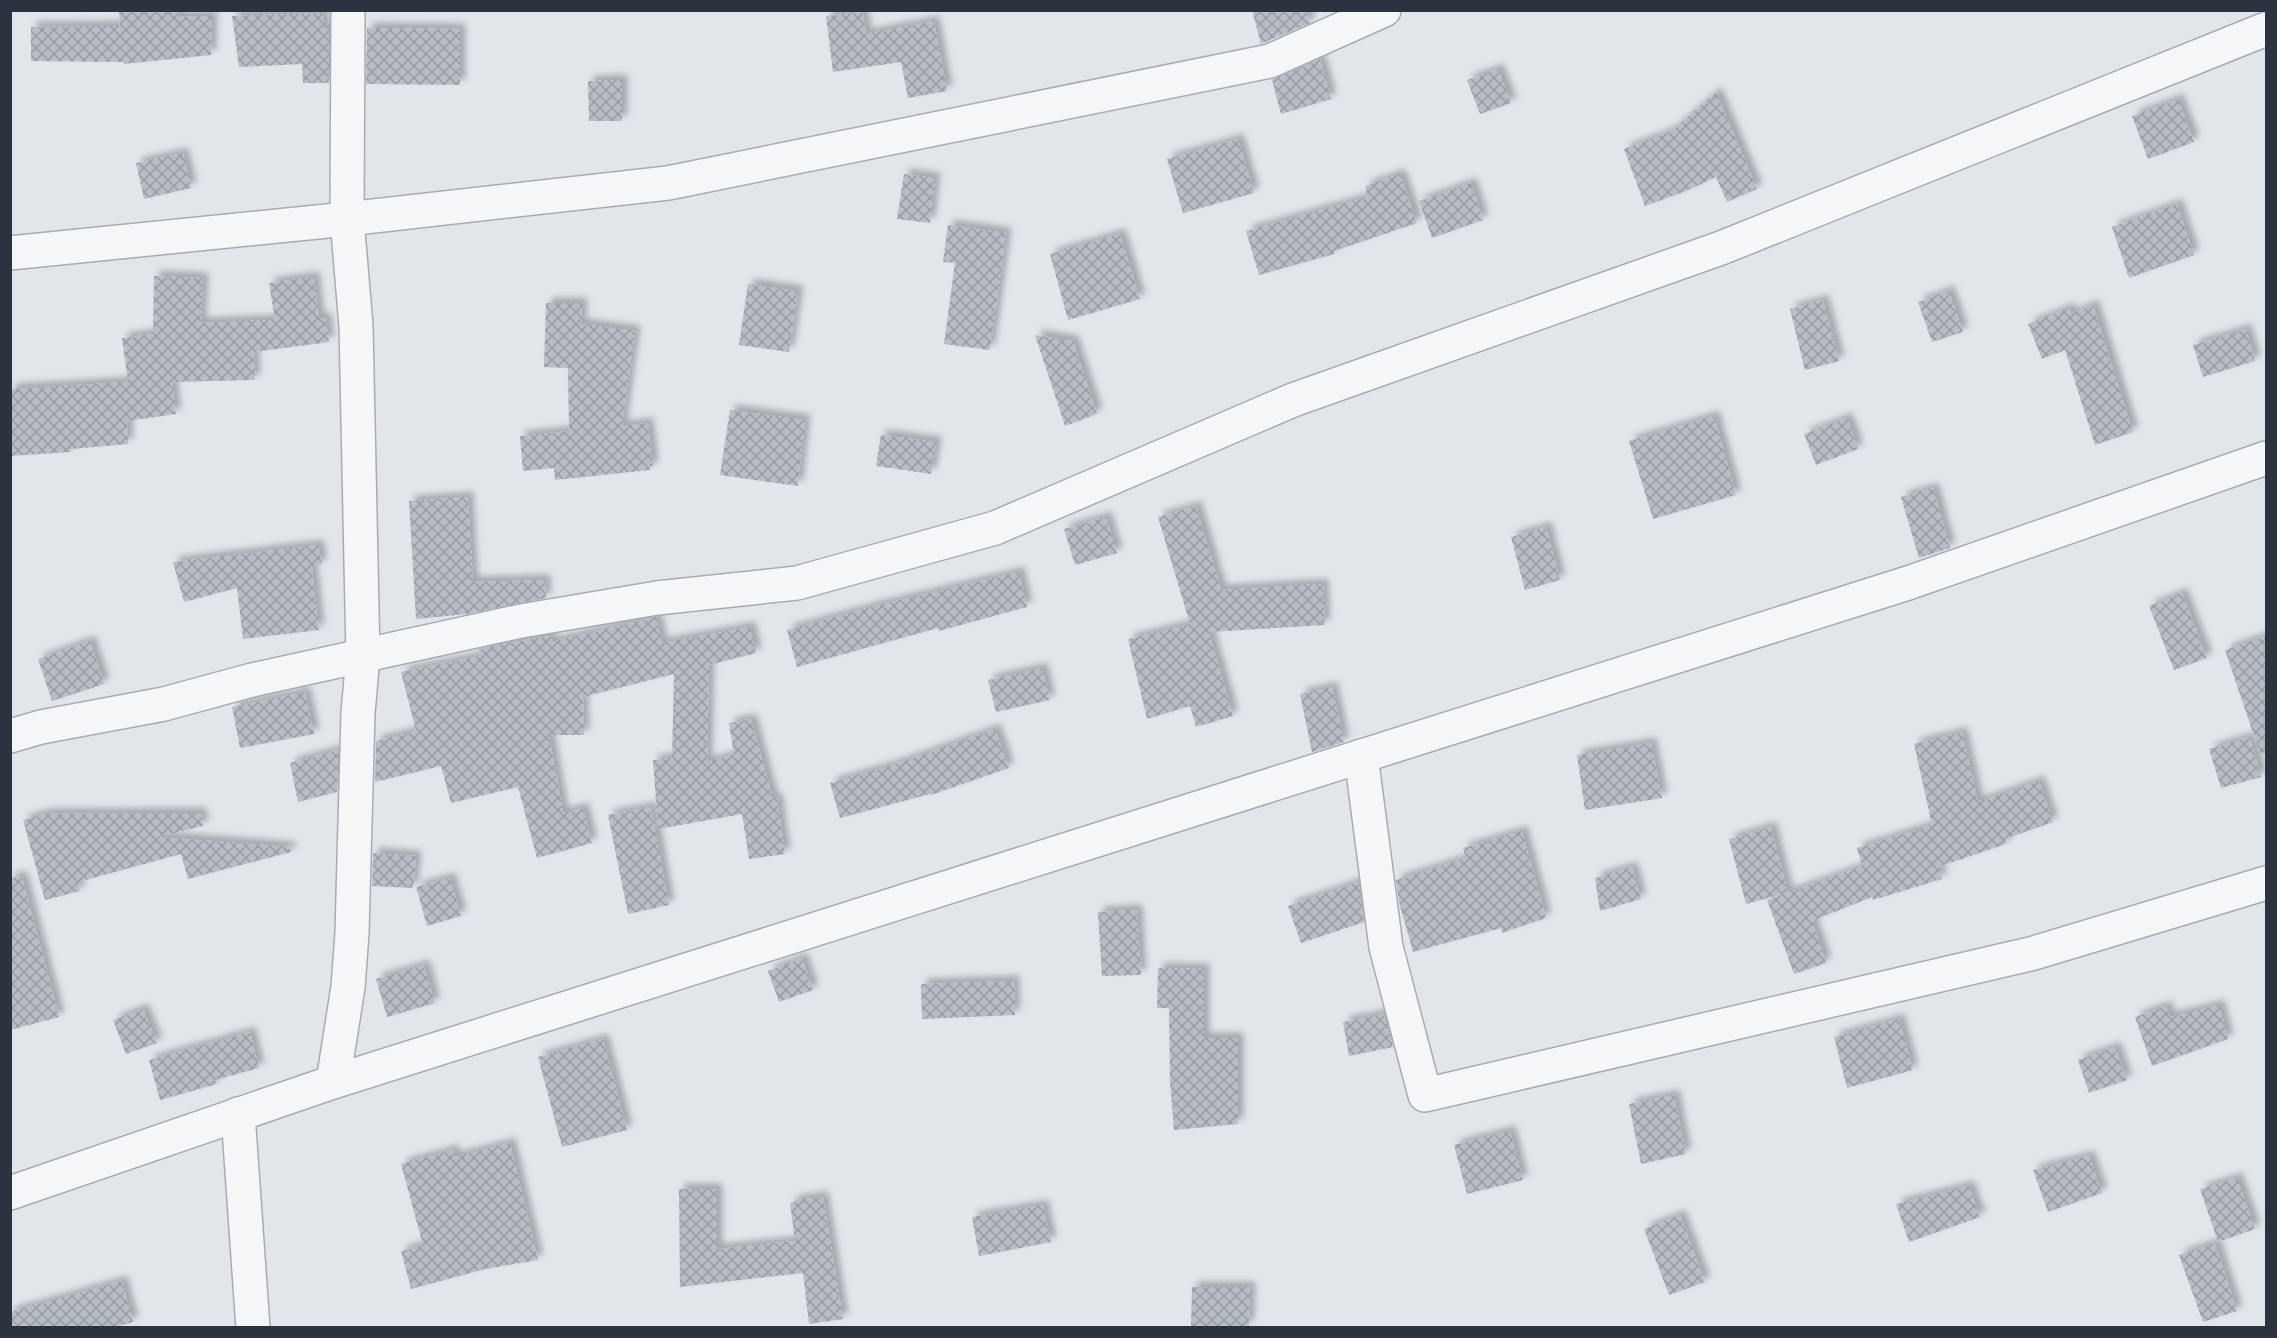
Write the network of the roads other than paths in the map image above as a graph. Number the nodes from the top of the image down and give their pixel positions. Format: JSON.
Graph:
{"nodes":[{"id":1,"x":348,"y":10,"type":"edge"},
{"id":2,"x":1384,"y":10,"type":"edge"},
{"id":3,"x":2266,"y":29,"type":"edge"},
{"id":4,"x":347,"y":219,"type":"junction"},
{"id":5,"x":10,"y":253,"type":"edge"},
{"id":6,"x":2266,"y":458,"type":"edge"},
{"id":7,"x":363,"y":656,"type":"junction"},
{"id":8,"x":10,"y":736,"type":"edge"},
{"id":9,"x":1361,"y":756,"type":"junction"},
{"id":10,"x":2266,"y":883,"type":"edge"},
{"id":11,"x":333,"y":1082,"type":"junction"},
{"id":12,"x":238,"y":1114,"type":"junction"},
{"id":13,"x":10,"y":1193,"type":"edge"},
{"id":14,"x":253,"y":1328,"type":"edge"}],
"edges":[{"from":1,"to":4,"type":"street"},
{"from":2,"to":4,"type":"street"},
{"from":3,"to":7,"type":"street"},
{"from":4,"to":5,"type":"street"},
{"from":4,"to":7,"type":"street"},
{"from":6,"to":9,"type":"street"},
{"from":7,"to":8,"type":"street"},
{"from":7,"to":11,"type":"street"},
{"from":9,"to":10,"type":"street"},
{"from":9,"to":11,"type":"street"},
{"from":11,"to":12,"type":"street"},
{"from":12,"to":13,"type":"street"},
{"from":12,"to":14,"type":"street"}]}
